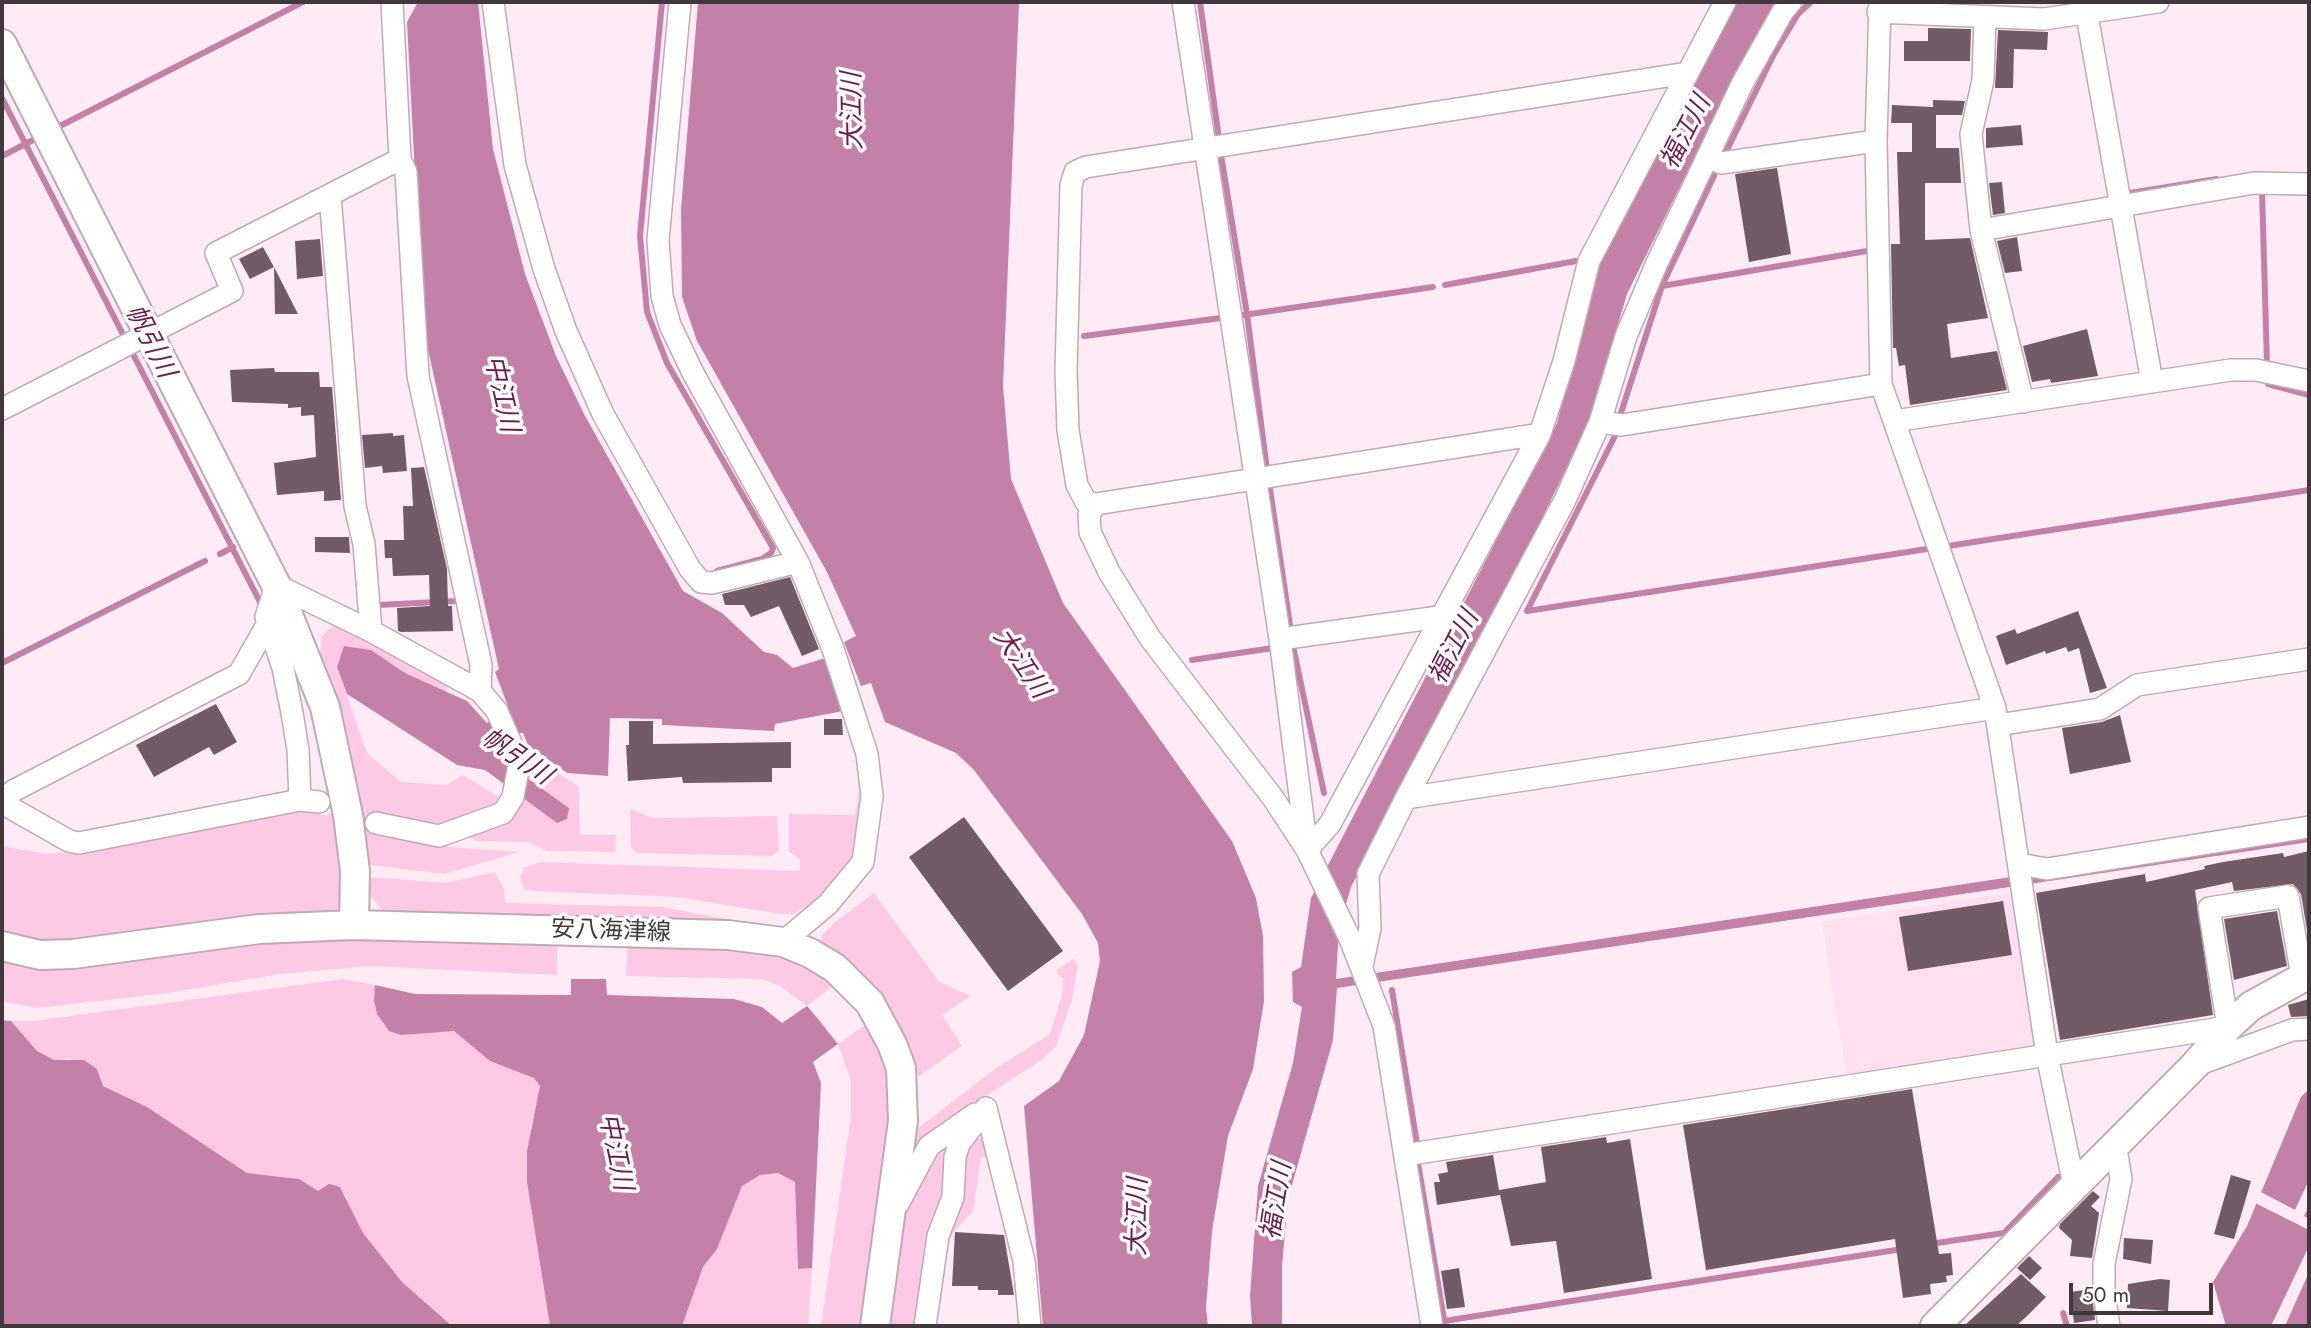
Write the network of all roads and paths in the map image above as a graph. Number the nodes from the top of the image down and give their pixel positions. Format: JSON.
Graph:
{"nodes":[{"id":1,"x":392,"y":2,"type":"edge"},
{"id":2,"x":493,"y":2,"type":"edge"},
{"id":3,"x":680,"y":2,"type":"edge"},
{"id":4,"x":1183,"y":2,"type":"edge"},
{"id":5,"x":1725,"y":2,"type":"edge"},
{"id":6,"x":1791,"y":2,"type":"edge"},
{"id":7,"x":2158,"y":2,"type":"edge"},
{"id":8,"x":1879,"y":7,"type":"edge"},
{"id":9,"x":1995,"y":12,"type":"edge"},
{"id":10,"x":2087,"y":15,"type":"junction"},
{"id":11,"x":2,"y":44,"type":"edge"},
{"id":12,"x":1688,"y":74,"type":"junction"},
{"id":13,"x":1876,"y":141,"type":"junction"},
{"id":14,"x":1204,"y":150,"type":"junction"},
{"id":15,"x":1708,"y":158,"type":"junction"},
{"id":16,"x":400,"y":159,"type":"junction"},
{"id":17,"x":2309,"y":184,"type":"edge"},
{"id":18,"x":330,"y":195,"type":"junction"},
{"id":19,"x":2123,"y":204,"type":"junction"},
{"id":20,"x":1981,"y":230,"type":"junction"},
{"id":21,"x":145,"y":337,"type":"junction"},
{"id":22,"x":2152,"y":382,"type":"junction"},
{"id":23,"x":2309,"y":382,"type":"edge"},
{"id":24,"x":1881,"y":384,"type":"junction"},
{"id":25,"x":2023,"y":401,"type":"junction"},
{"id":26,"x":2,"y":410,"type":"edge"},
{"id":27,"x":1894,"y":421,"type":"junction"},
{"id":28,"x":1600,"y":422,"type":"junction"},
{"id":29,"x":1540,"y":434,"type":"junction"},
{"id":30,"x":1256,"y":481,"type":"junction"},
{"id":31,"x":1096,"y":504,"type":"junction"},
{"id":32,"x":798,"y":562,"type":"junction"},
{"id":33,"x":276,"y":585,"type":"junction"},
{"id":34,"x":1439,"y":617,"type":"junction"},
{"id":35,"x":267,"y":625,"type":"junction"},
{"id":36,"x":371,"y":631,"type":"junction"},
{"id":37,"x":1288,"y":638,"type":"junction"},
{"id":38,"x":2309,"y":659,"type":"edge"},
{"id":39,"x":480,"y":691,"type":"junction"},
{"id":40,"x":1997,"y":717,"type":"junction"},
{"id":41,"x":1406,"y":798,"type":"junction"},
{"id":42,"x":2,"y":803,"type":"edge"},
{"id":43,"x":376,"y":823,"type":"dead end"},
{"id":44,"x":2309,"y":827,"type":"edge"},
{"id":45,"x":1310,"y":858,"type":"junction"},
{"id":46,"x":2020,"y":874,"type":"junction"},
{"id":47,"x":354,"y":925,"type":"junction"},
{"id":48,"x":783,"y":942,"type":"junction"},
{"id":49,"x":2,"y":946,"type":"edge"},
{"id":50,"x":2306,"y":975,"type":"edge"},
{"id":51,"x":1366,"y":976,"type":"junction"},
{"id":52,"x":2228,"y":1027,"type":"junction"},
{"id":53,"x":2309,"y":1029,"type":"edge"},
{"id":54,"x":2047,"y":1055,"type":"junction"},
{"id":55,"x":2195,"y":1065,"type":"junction"},
{"id":56,"x":986,"y":1108,"type":"junction"},
{"id":57,"x":2115,"y":1143,"type":"junction"},
{"id":58,"x":1405,"y":1155,"type":"junction"},
{"id":59,"x":2074,"y":1185,"type":"junction"},
{"id":60,"x":889,"y":1224,"type":"junction"},
{"id":61,"x":875,"y":1326,"type":"edge"},
{"id":62,"x":925,"y":1326,"type":"edge"},
{"id":63,"x":1030,"y":1326,"type":"edge"},
{"id":64,"x":1432,"y":1326,"type":"edge"},
{"id":65,"x":1935,"y":1326,"type":"edge"},
{"id":66,"x":2109,"y":1326,"type":"edge"}],
"edges":[{"from":1,"to":16,"type":"street"},
{"from":2,"to":32,"type":"street"},
{"from":3,"to":32,"type":"street"},
{"from":4,"to":14,"type":"street"},
{"from":5,"to":12,"type":"street"},
{"from":6,"to":15,"type":"street"},
{"from":7,"to":10,"type":"street"},
{"from":8,"to":9,"type":"street"},
{"from":8,"to":13,"type":"street"},
{"from":9,"to":10,"type":"street"},
{"from":9,"to":20,"type":"street"},
{"from":10,"to":19,"type":"street"},
{"from":11,"to":21,"type":"street"},
{"from":12,"to":14,"type":"street"},
{"from":12,"to":29,"type":"street"},
{"from":13,"to":15,"type":"street"},
{"from":13,"to":24,"type":"street"},
{"from":14,"to":30,"type":"street"},
{"from":14,"to":31,"type":"street"},
{"from":15,"to":28,"type":"street"},
{"from":16,"to":18,"type":"street"},
{"from":16,"to":39,"type":"street"},
{"from":17,"to":19,"type":"street"},
{"from":18,"to":21,"type":"street"},
{"from":18,"to":36,"type":"street"},
{"from":19,"to":20,"type":"street"},
{"from":19,"to":22,"type":"street"},
{"from":20,"to":25,"type":"street"},
{"from":21,"to":26,"type":"street"},
{"from":21,"to":33,"type":"street"},
{"from":22,"to":23,"type":"street"},
{"from":22,"to":25,"type":"street"},
{"from":24,"to":27,"type":"street"},
{"from":24,"to":28,"type":"street"},
{"from":25,"to":27,"type":"street"},
{"from":27,"to":40,"type":"street"},
{"from":28,"to":41,"type":"street"},
{"from":29,"to":30,"type":"street"},
{"from":29,"to":34,"type":"street"},
{"from":30,"to":31,"type":"street"},
{"from":30,"to":37,"type":"street"},
{"from":31,"to":45,"type":"street"},
{"from":32,"to":48,"type":"street"},
{"from":33,"to":35,"type":"street"},
{"from":33,"to":36,"type":"street"},
{"from":33,"to":47,"type":"street"},
{"from":34,"to":37,"type":"street"},
{"from":34,"to":45,"type":"street"},
{"from":35,"to":42,"type":"street"},
{"from":35,"to":42,"type":"street"},
{"from":36,"to":39,"type":"street"},
{"from":37,"to":45,"type":"street"},
{"from":38,"to":40,"type":"street"},
{"from":39,"to":43,"type":"street"},
{"from":40,"to":41,"type":"street"},
{"from":40,"to":46,"type":"street"},
{"from":41,"to":51,"type":"street"},
{"from":44,"to":46,"type":"street"},
{"from":45,"to":51,"type":"street"},
{"from":46,"to":54,"type":"street"},
{"from":47,"to":48,"type":"street","name":"安八海津線"},
{"from":47,"to":49,"type":"street","name":"安八海津線"},
{"from":48,"to":60,"type":"street","name":"安八海津線"},
{"from":50,"to":52,"type":"street"},
{"from":50,"to":52,"type":"street"},
{"from":51,"to":58,"type":"street"},
{"from":52,"to":54,"type":"street"},
{"from":52,"to":55,"type":"street"},
{"from":53,"to":55,"type":"street"},
{"from":54,"to":58,"type":"street"},
{"from":54,"to":59,"type":"street"},
{"from":55,"to":57,"type":"street"},
{"from":56,"to":60,"type":"street"},
{"from":56,"to":62,"type":"street"},
{"from":56,"to":63,"type":"street"},
{"from":57,"to":59,"type":"street"},
{"from":57,"to":66,"type":"street"},
{"from":58,"to":64,"type":"street"},
{"from":59,"to":65,"type":"street"},
{"from":60,"to":61,"type":"street","name":"安八海津線"}]}
